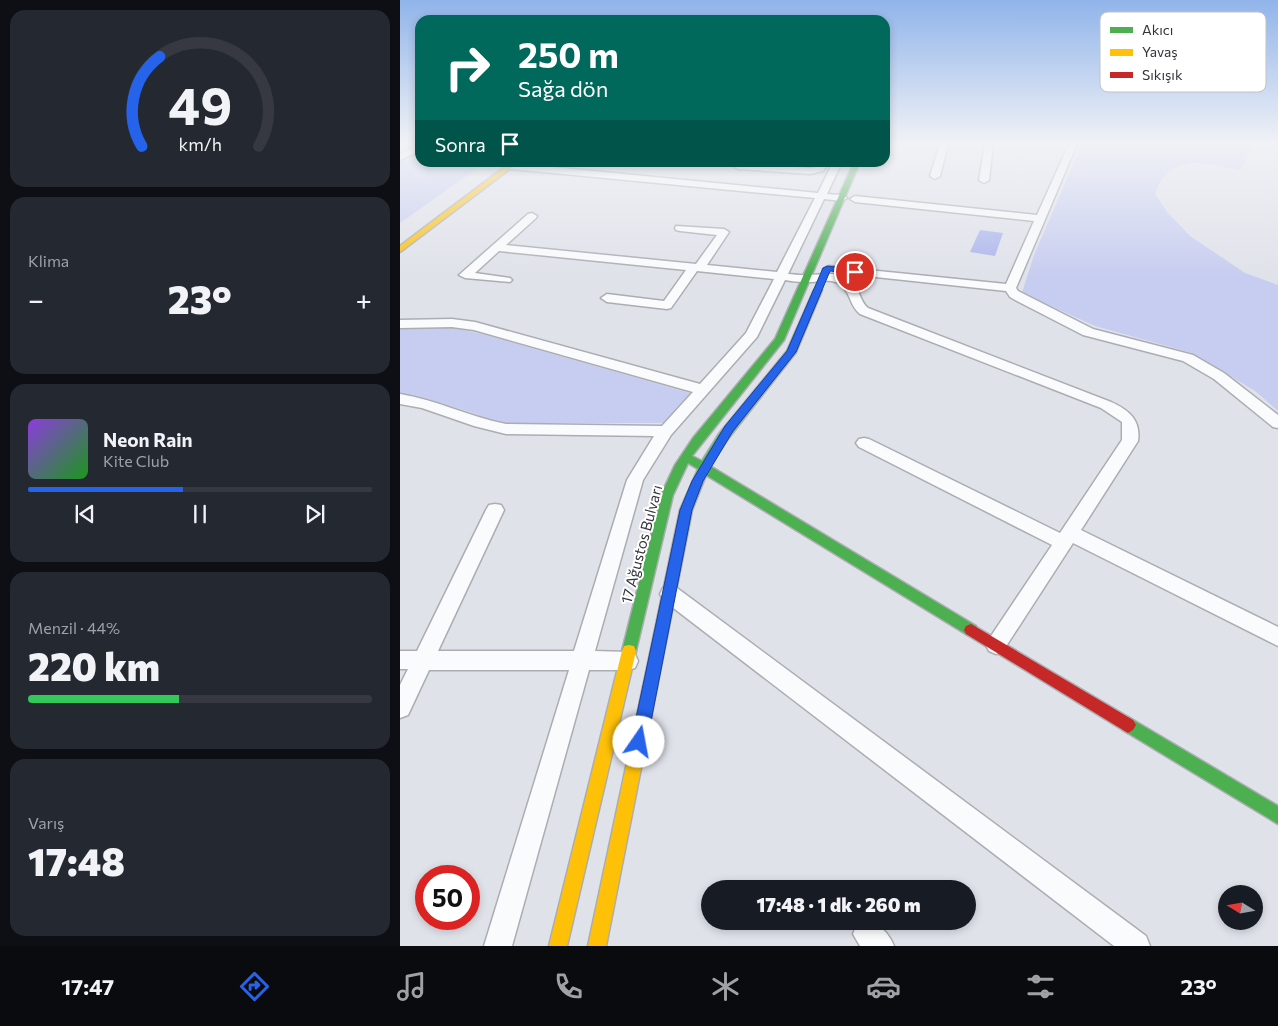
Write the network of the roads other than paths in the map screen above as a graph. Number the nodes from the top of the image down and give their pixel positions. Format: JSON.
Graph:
{"nodes":[{"id":1,"x":467,"y":188,"type":"edge"},
{"id":2,"x":479,"y":188,"type":"edge"},
{"id":3,"x":776,"y":188,"type":"edge"},
{"id":4,"x":825,"y":188,"type":"edge"},
{"id":5,"x":846,"y":188,"type":"edge"},
{"id":6,"x":859,"y":188,"type":"edge"},
{"id":7,"x":1053,"y":188,"type":"edge"},
{"id":8,"x":842,"y":198,"type":"junction"},
{"id":9,"x":448,"y":199,"type":"dead end"},
{"id":10,"x":820,"y":199,"type":"junction"},
{"id":11,"x":854,"y":203,"type":"joint"},
{"id":12,"x":532,"y":216,"type":"dead end"},
{"id":13,"x":1038,"y":222,"type":"junction"},
{"id":14,"x":680,"y":228,"type":"dead end"},
{"id":15,"x":497,"y":247,"type":"junction"},
{"id":16,"x":400,"y":250,"type":"edge"},
{"id":17,"x":696,"y":268,"type":"junction"},
{"id":18,"x":827,"y":268,"type":"junction"},
{"id":19,"x":782,"y":277,"type":"junction"},
{"id":20,"x":506,"y":280,"type":"dead end"},
{"id":21,"x":806,"y":280,"type":"junction"},
{"id":22,"x":1010,"y":288,"type":"junction"},
{"id":23,"x":607,"y":298,"type":"dead end"},
{"id":24,"x":400,"y":324,"type":"edge"},
{"id":25,"x":704,"y":390,"type":"junction"},
{"id":26,"x":400,"y":399,"type":"edge"},
{"id":27,"x":1278,"y":424,"type":"edge"},
{"id":28,"x":666,"y":431,"type":"junction"},
{"id":29,"x":864,"y":443,"type":"dead end"},
{"id":30,"x":686,"y":458,"type":"junction"},
{"id":31,"x":704,"y":467,"type":"junction"},
{"id":32,"x":495,"y":510,"type":"dead end"},
{"id":33,"x":1066,"y":538,"type":"junction"},
{"id":34,"x":670,"y":594,"type":"junction"},
{"id":35,"x":1278,"y":637,"type":"edge"},
{"id":36,"x":996,"y":645,"type":"junction"},
{"id":37,"x":400,"y":660,"type":"edge"},
{"id":38,"x":423,"y":660,"type":"junction"},
{"id":39,"x":581,"y":661,"type":"junction"},
{"id":40,"x":628,"y":661,"type":"junction"},
{"id":41,"x":400,"y":708,"type":"edge"},
{"id":42,"x":1278,"y":816,"type":"edge"},
{"id":43,"x":498,"y":946,"type":"edge"},
{"id":44,"x":558,"y":946,"type":"edge"},
{"id":45,"x":597,"y":946,"type":"edge"},
{"id":46,"x":1136,"y":946,"type":"edge"}],
"edges":[{"from":1,"to":9,"type":"main road"},
{"from":2,"to":16,"type":"main road"},
{"from":3,"to":10,"type":"street"},
{"from":4,"to":10,"type":"street"},
{"from":5,"to":8,"type":"main road","name":"17 Ağustos Bulvarı"},
{"from":6,"to":11,"type":"main road"},
{"from":7,"to":13,"type":"street"},
{"from":8,"to":10,"type":"street"},
{"from":8,"to":21,"type":"main road","name":"17 Ağustos Bulvarı"},
{"from":10,"to":19,"type":"street"},
{"from":11,"to":13,"type":"street"},
{"from":12,"to":15,"type":"street"},
{"from":13,"to":22,"type":"street"},
{"from":14,"to":17,"type":"street"},
{"from":15,"to":17,"type":"street"},
{"from":15,"to":20,"type":"street"},
{"from":17,"to":19,"type":"street"},
{"from":17,"to":23,"type":"street"},
{"from":18,"to":21,"type":"street"},
{"from":18,"to":22,"type":"street"},
{"from":18,"to":31,"type":"main road"},
{"from":18,"to":33,"type":"street"},
{"from":19,"to":21,"type":"street"},
{"from":19,"to":25,"type":"street"},
{"from":21,"to":30,"type":"main road","name":"17 Ağustos Bulvarı"},
{"from":22,"to":27,"type":"street"},
{"from":24,"to":25,"type":"street"},
{"from":25,"to":28,"type":"street"},
{"from":26,"to":28,"type":"street"},
{"from":28,"to":39,"type":"street"},
{"from":29,"to":33,"type":"street"},
{"from":30,"to":31,"type":"main road"},
{"from":30,"to":40,"type":"main road","name":"17 Ağustos Bulvarı"},
{"from":31,"to":34,"type":"main road"},
{"from":31,"to":36,"type":"main road"},
{"from":32,"to":38,"type":"street"},
{"from":33,"to":35,"type":"street"},
{"from":33,"to":36,"type":"street"},
{"from":34,"to":45,"type":"main road"},
{"from":34,"to":46,"type":"street"},
{"from":36,"to":42,"type":"main road"},
{"from":37,"to":38,"type":"street"},
{"from":38,"to":39,"type":"street"},
{"from":38,"to":41,"type":"street"},
{"from":39,"to":40,"type":"street"},
{"from":39,"to":43,"type":"street"},
{"from":40,"to":44,"type":"main road","name":"17 Ağustos Bulvarı"}]}
